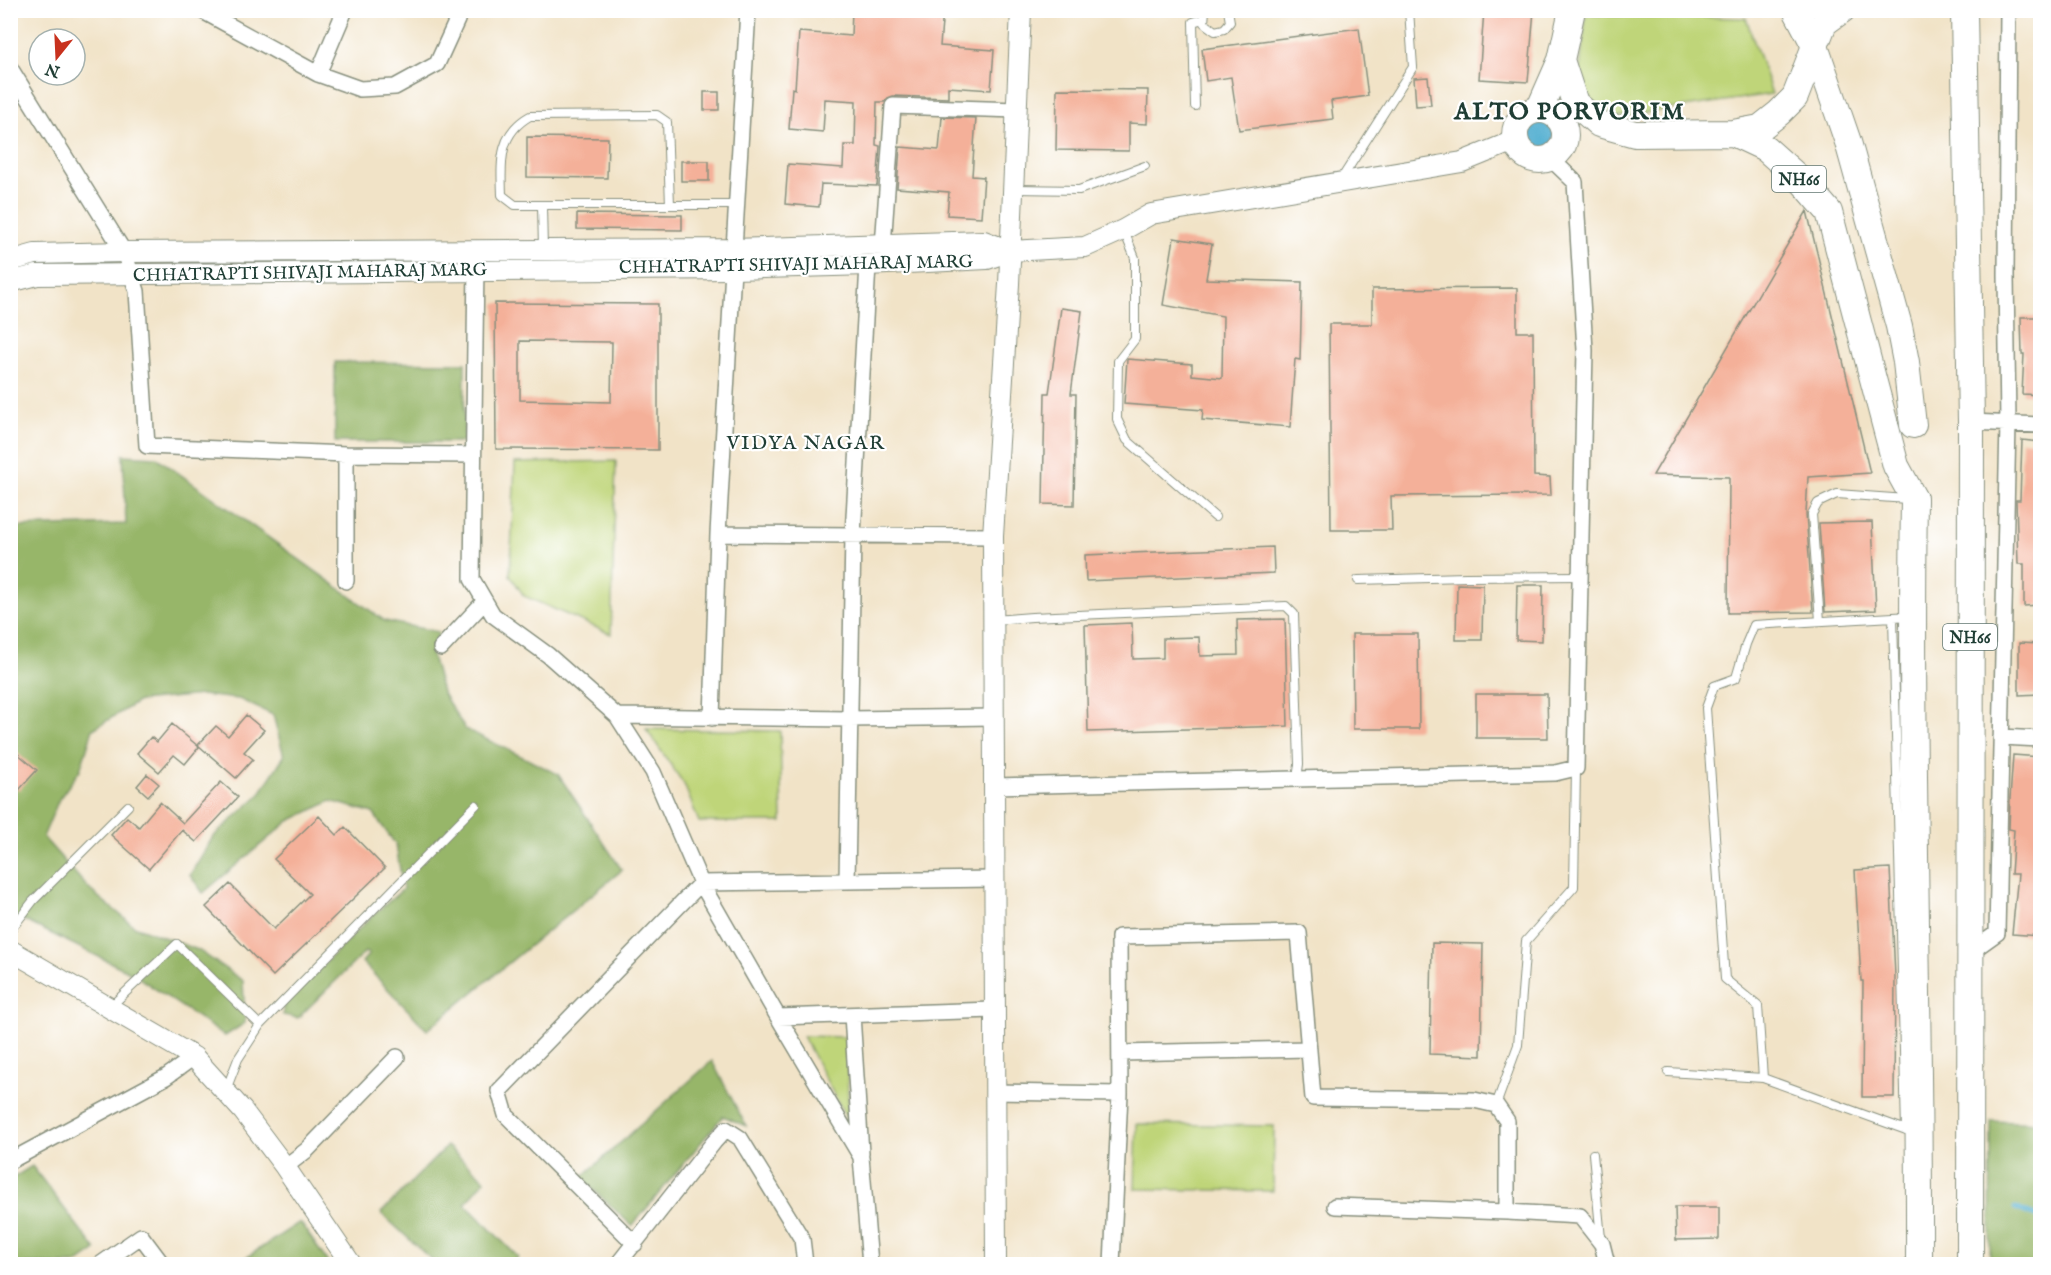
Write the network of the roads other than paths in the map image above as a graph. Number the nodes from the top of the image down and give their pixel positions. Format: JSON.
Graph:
{"nodes":[{"id":1,"x":201,"y":10,"type":"edge"},
{"id":2,"x":345,"y":10,"type":"edge"},
{"id":3,"x":459,"y":10,"type":"edge"},
{"id":4,"x":748,"y":10,"type":"edge"},
{"id":5,"x":1021,"y":10,"type":"edge"},
{"id":6,"x":1228,"y":10,"type":"edge"},
{"id":7,"x":1409,"y":10,"type":"edge"},
{"id":8,"x":1572,"y":10,"type":"edge"},
{"id":9,"x":1796,"y":10,"type":"edge"},
{"id":10,"x":1842,"y":10,"type":"edge"},
{"id":11,"x":1964,"y":10,"type":"edge"},
{"id":12,"x":2008,"y":10,"type":"edge"},
{"id":13,"x":1204,"y":15,"type":"edge"},
{"id":14,"x":1815,"y":46,"type":"junction"},
{"id":15,"x":1561,"y":60,"type":"junction"},
{"id":16,"x":10,"y":68,"type":"edge"},
{"id":17,"x":318,"y":74,"type":"junction"},
{"id":18,"x":1195,"y":106,"type":"dead end"},
{"id":19,"x":1017,"y":110,"type":"junction"},
{"id":20,"x":1539,"y":110,"type":"junction"},
{"id":21,"x":1733,"y":133,"type":"junction"},
{"id":22,"x":1635,"y":134,"type":"junction"},
{"id":23,"x":1565,"y":136,"type":"junction"},
{"id":24,"x":1516,"y":140,"type":"junction"},
{"id":25,"x":1550,"y":158,"type":"junction"},
{"id":26,"x":1145,"y":166,"type":"dead end"},
{"id":27,"x":1339,"y":182,"type":"junction"},
{"id":28,"x":1014,"y":189,"type":"junction"},
{"id":29,"x":542,"y":205,"type":"junction"},
{"id":30,"x":670,"y":205,"type":"junction"},
{"id":31,"x":737,"y":205,"type":"junction"},
{"id":32,"x":1123,"y":230,"type":"junction"},
{"id":33,"x":883,"y":246,"type":"junction"},
{"id":34,"x":734,"y":249,"type":"junction"},
{"id":35,"x":543,"y":250,"type":"junction"},
{"id":36,"x":1010,"y":251,"type":"junction"},
{"id":37,"x":124,"y":252,"type":"junction"},
{"id":38,"x":477,"y":260,"type":"junction"},
{"id":39,"x":10,"y":261,"type":"edge"},
{"id":40,"x":868,"y":265,"type":"junction"},
{"id":41,"x":733,"y":269,"type":"junction"},
{"id":42,"x":132,"y":274,"type":"junction"},
{"id":43,"x":10,"y":282,"type":"edge"},
{"id":44,"x":1971,"y":422,"type":"junction"},
{"id":45,"x":2008,"y":423,"type":"junction"},
{"id":46,"x":1913,"y":425,"type":"dead end"},
{"id":47,"x":2040,"y":425,"type":"edge"},
{"id":48,"x":346,"y":454,"type":"junction"},
{"id":49,"x":473,"y":455,"type":"junction"},
{"id":50,"x":1914,"y":499,"type":"junction"},
{"id":51,"x":1215,"y":517,"type":"dead end"},
{"id":52,"x":718,"y":534,"type":"junction"},
{"id":53,"x":853,"y":535,"type":"junction"},
{"id":54,"x":993,"y":536,"type":"junction"},
{"id":55,"x":1581,"y":576,"type":"junction"},
{"id":56,"x":1358,"y":580,"type":"dead end"},
{"id":57,"x":346,"y":581,"type":"dead end"},
{"id":58,"x":485,"y":601,"type":"junction"},
{"id":59,"x":1902,"y":616,"type":"junction"},
{"id":60,"x":995,"y":621,"type":"junction"},
{"id":61,"x":1820,"y":621,"type":"junction"},
{"id":62,"x":441,"y":648,"type":"dead end"},
{"id":63,"x":617,"y":716,"type":"junction"},
{"id":64,"x":995,"y":717,"type":"junction"},
{"id":65,"x":712,"y":718,"type":"junction"},
{"id":66,"x":849,"y":719,"type":"junction"},
{"id":67,"x":2001,"y":737,"type":"junction"},
{"id":68,"x":2040,"y":739,"type":"edge"},
{"id":69,"x":1576,"y":768,"type":"junction"},
{"id":70,"x":1297,"y":779,"type":"junction"},
{"id":71,"x":995,"y":786,"type":"junction"},
{"id":72,"x":476,"y":805,"type":"dead end"},
{"id":73,"x":128,"y":806,"type":"dead end"},
{"id":74,"x":995,"y":879,"type":"junction"},
{"id":75,"x":847,"y":881,"type":"junction"},
{"id":76,"x":701,"y":883,"type":"junction"},
{"id":77,"x":10,"y":931,"type":"edge"},
{"id":78,"x":10,"y":950,"type":"edge"},
{"id":79,"x":1970,"y":952,"type":"junction"},
{"id":80,"x":109,"y":1007,"type":"junction"},
{"id":81,"x":994,"y":1010,"type":"junction"},
{"id":82,"x":852,"y":1015,"type":"junction"},
{"id":83,"x":778,"y":1017,"type":"junction"},
{"id":84,"x":260,"y":1025,"type":"junction"},
{"id":85,"x":1308,"y":1049,"type":"junction"},
{"id":86,"x":1121,"y":1053,"type":"junction"},
{"id":87,"x":194,"y":1057,"type":"junction"},
{"id":88,"x":397,"y":1057,"type":"dead end"},
{"id":89,"x":1668,"y":1072,"type":"dead end"},
{"id":90,"x":1763,"y":1078,"type":"junction"},
{"id":91,"x":226,"y":1092,"type":"junction"},
{"id":92,"x":994,"y":1092,"type":"junction"},
{"id":93,"x":1120,"y":1094,"type":"junction"},
{"id":94,"x":1496,"y":1105,"type":"junction"},
{"id":95,"x":1913,"y":1131,"type":"junction"},
{"id":96,"x":1593,"y":1154,"type":"dead end"},
{"id":97,"x":861,"y":1156,"type":"junction"},
{"id":98,"x":10,"y":1161,"type":"edge"},
{"id":99,"x":285,"y":1167,"type":"junction"},
{"id":100,"x":1335,"y":1206,"type":"dead end"},
{"id":101,"x":1507,"y":1212,"type":"junction"},
{"id":102,"x":635,"y":1244,"type":"junction"},
{"id":103,"x":1602,"y":1244,"type":"junction"},
{"id":104,"x":101,"y":1264,"type":"edge"},
{"id":105,"x":162,"y":1264,"type":"edge"},
{"id":106,"x":351,"y":1264,"type":"edge"},
{"id":107,"x":618,"y":1264,"type":"edge"},
{"id":108,"x":805,"y":1264,"type":"edge"},
{"id":109,"x":870,"y":1264,"type":"edge"},
{"id":110,"x":996,"y":1264,"type":"edge"},
{"id":111,"x":1112,"y":1264,"type":"edge"},
{"id":112,"x":1607,"y":1264,"type":"edge"},
{"id":113,"x":1919,"y":1264,"type":"edge"},
{"id":114,"x":1970,"y":1264,"type":"edge"}],
"edges":[{"from":1,"to":17,"type":"street"},
{"from":2,"to":17,"type":"street"},
{"from":3,"to":17,"type":"street"},
{"from":4,"to":31,"type":"street"},
{"from":5,"to":19,"type":"street"},
{"from":6,"to":13,"type":"lane"},
{"from":7,"to":27,"type":"lane"},
{"from":8,"to":15,"type":"main road"},
{"from":9,"to":14,"type":"main road"},
{"from":10,"to":14,"type":"main road"},
{"from":11,"to":44,"type":"main road","number":"NH66"},
{"from":12,"to":45,"type":"street"},
{"from":13,"to":18,"type":"lane"},
{"from":14,"to":21,"type":"main road"},
{"from":14,"to":46,"type":"main road"},
{"from":15,"to":20,"type":"main road"},
{"from":15,"to":22,"type":"main road","number":"NH66"},
{"from":16,"to":37,"type":"street"},
{"from":19,"to":28,"type":"street"},
{"from":19,"to":33,"type":"street"},
{"from":20,"to":23,"type":"main road"},
{"from":20,"to":24,"type":"main road"},
{"from":21,"to":22,"type":"main road","number":"NH66"},
{"from":21,"to":50,"type":"main road","number":"NH66"},
{"from":22,"to":23,"type":"main road"},
{"from":23,"to":25,"type":"main road"},
{"from":24,"to":25,"type":"main road"},
{"from":24,"to":27,"type":"street"},
{"from":25,"to":55,"type":"street"},
{"from":26,"to":28,"type":"lane"},
{"from":27,"to":32,"type":"street"},
{"from":28,"to":36,"type":"street"},
{"from":29,"to":30,"type":"lane"},
{"from":29,"to":30,"type":"lane"},
{"from":29,"to":35,"type":"lane"},
{"from":30,"to":31,"type":"lane"},
{"from":31,"to":34,"type":"street"},
{"from":32,"to":36,"type":"street"},
{"from":32,"to":51,"type":"lane"},
{"from":33,"to":34,"type":"street","name":"CHHATRAPTI SHIVAJI MAHARAJ MARG"},
{"from":33,"to":36,"type":"street","name":"CHHATRAPTI SHIVAJI MAHARAJ MARG"},
{"from":34,"to":35,"type":"street","name":"CHHATRAPTI SHIVAJI MAHARAJ MARG"},
{"from":35,"to":38,"type":"street","name":"CHHATRAPTI SHIVAJI MAHARAJ MARG"},
{"from":36,"to":40,"type":"street","name":"CHHATRAPTI SHIVAJI MAHARAJ MARG"},
{"from":36,"to":54,"type":"street"},
{"from":37,"to":38,"type":"street","name":"CHHATRAPTI SHIVAJI MAHARAJ MARG"},
{"from":37,"to":39,"type":"street","name":"CHHATRAPTI SHIVAJI MAHARAJ MARG"},
{"from":37,"to":42,"type":"street"},
{"from":38,"to":41,"type":"street","name":"CHHATRAPTI SHIVAJI MAHARAJ MARG"},
{"from":38,"to":42,"type":"street","name":"CHHATRAPTI SHIVAJI MAHARAJ MARG"},
{"from":38,"to":49,"type":"street"},
{"from":40,"to":41,"type":"street","name":"CHHATRAPTI SHIVAJI MAHARAJ MARG"},
{"from":40,"to":53,"type":"street"},
{"from":41,"to":52,"type":"street"},
{"from":42,"to":43,"type":"street","name":"CHHATRAPTI SHIVAJI MAHARAJ MARG"},
{"from":42,"to":48,"type":"street"},
{"from":44,"to":45,"type":"street"},
{"from":44,"to":79,"type":"main road","number":"NH66"},
{"from":45,"to":47,"type":"street"},
{"from":45,"to":67,"type":"street"},
{"from":48,"to":49,"type":"street"},
{"from":48,"to":57,"type":"street"},
{"from":49,"to":58,"type":"street"},
{"from":50,"to":59,"type":"main road","number":"NH66"},
{"from":50,"to":61,"type":"lane"},
{"from":52,"to":53,"type":"street"},
{"from":52,"to":65,"type":"street"},
{"from":53,"to":54,"type":"street"},
{"from":53,"to":66,"type":"street"},
{"from":54,"to":60,"type":"street"},
{"from":55,"to":56,"type":"lane"},
{"from":55,"to":69,"type":"street"},
{"from":58,"to":62,"type":"street"},
{"from":58,"to":63,"type":"street"},
{"from":59,"to":61,"type":"lane"},
{"from":59,"to":95,"type":"main road","number":"NH66"},
{"from":60,"to":64,"type":"street"},
{"from":60,"to":70,"type":"lane"},
{"from":61,"to":90,"type":"lane"},
{"from":63,"to":65,"type":"street"},
{"from":63,"to":76,"type":"street"},
{"from":64,"to":66,"type":"street"},
{"from":64,"to":71,"type":"street"},
{"from":65,"to":66,"type":"street"},
{"from":66,"to":75,"type":"street"},
{"from":67,"to":68,"type":"street"},
{"from":67,"to":79,"type":"street"},
{"from":69,"to":70,"type":"street"},
{"from":69,"to":94,"type":"lane"},
{"from":70,"to":71,"type":"street"},
{"from":71,"to":74,"type":"street"},
{"from":72,"to":84,"type":"lane"},
{"from":73,"to":77,"type":"lane"},
{"from":74,"to":75,"type":"street"},
{"from":74,"to":81,"type":"street"},
{"from":75,"to":76,"type":"street"},
{"from":76,"to":83,"type":"street"},
{"from":76,"to":102,"type":"street"},
{"from":78,"to":80,"type":"street"},
{"from":79,"to":114,"type":"main road","number":"NH66"},
{"from":80,"to":84,"type":"lane"},
{"from":80,"to":87,"type":"street"},
{"from":81,"to":82,"type":"street"},
{"from":81,"to":92,"type":"street"},
{"from":82,"to":83,"type":"street"},
{"from":82,"to":97,"type":"street"},
{"from":83,"to":97,"type":"street"},
{"from":84,"to":91,"type":"lane"},
{"from":85,"to":86,"type":"street"},
{"from":85,"to":86,"type":"street"},
{"from":85,"to":94,"type":"street"},
{"from":86,"to":93,"type":"street"},
{"from":87,"to":91,"type":"street"},
{"from":87,"to":98,"type":"street"},
{"from":88,"to":99,"type":"street"},
{"from":89,"to":90,"type":"lane"},
{"from":90,"to":95,"type":"lane"},
{"from":91,"to":99,"type":"street"},
{"from":92,"to":93,"type":"street"},
{"from":92,"to":110,"type":"street"},
{"from":93,"to":111,"type":"street"},
{"from":94,"to":101,"type":"street"},
{"from":95,"to":113,"type":"main road","number":"NH66"},
{"from":96,"to":103,"type":"lane"},
{"from":97,"to":109,"type":"street"},
{"from":99,"to":106,"type":"street"},
{"from":100,"to":101,"type":"street"},
{"from":101,"to":103,"type":"street"},
{"from":102,"to":107,"type":"street"},
{"from":102,"to":108,"type":"street"},
{"from":103,"to":112,"type":"street"},
{"from":104,"to":105,"type":"street"}]}
